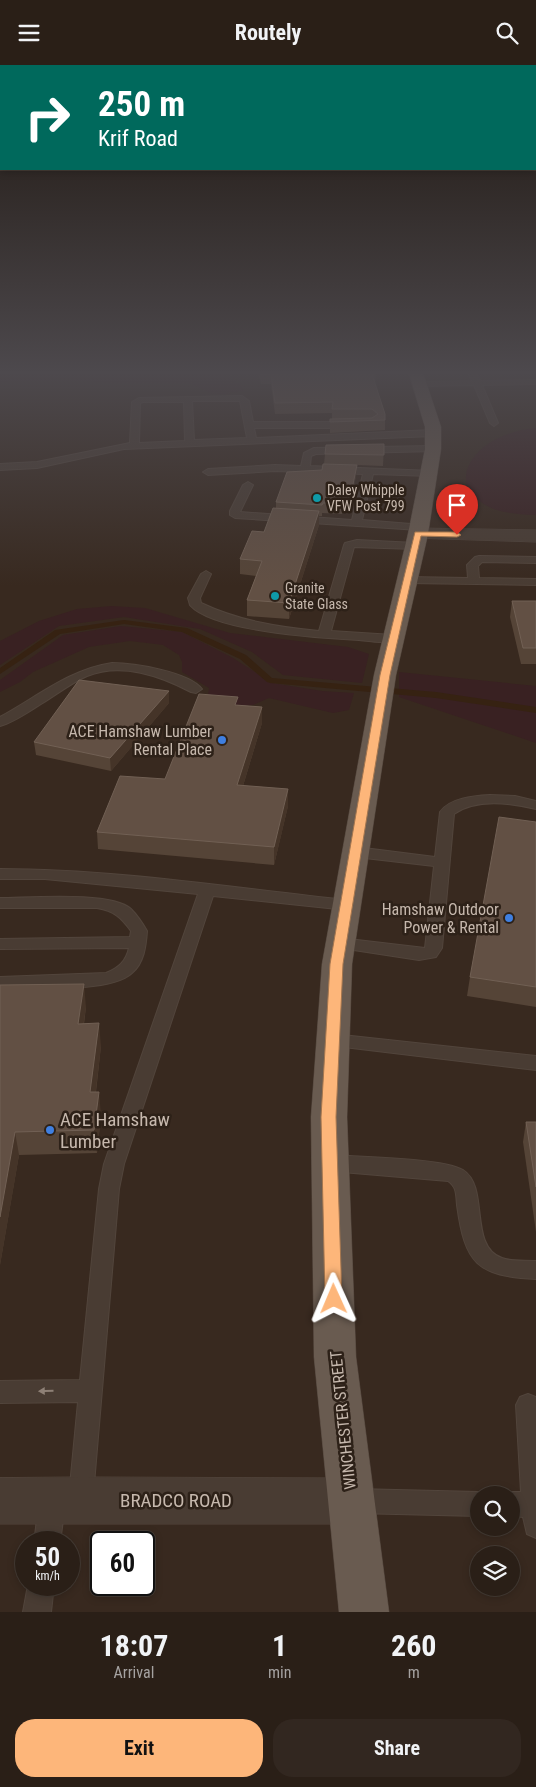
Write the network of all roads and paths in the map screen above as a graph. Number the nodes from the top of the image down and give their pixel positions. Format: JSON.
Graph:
{"nodes":[{"id":1,"x":207,"y":442,"type":"edge"},
{"id":2,"x":419,"y":442,"type":"edge"},
{"id":3,"x":433,"y":442,"type":"edge"},
{"id":4,"x":190,"y":443,"type":"joint"},
{"id":5,"x":134,"y":445,"type":"joint"},
{"id":6,"x":0,"y":467,"type":"edge"},
{"id":7,"x":305,"y":468,"type":"junction"},
{"id":8,"x":369,"y":470,"type":"junction"},
{"id":9,"x":208,"y":472,"type":"dead end"},
{"id":10,"x":430,"y":473,"type":"junction"},
{"id":11,"x":248,"y":485,"type":"dead end"},
{"id":12,"x":356,"y":523,"type":"junction"},
{"id":13,"x":417,"y":535,"type":"junction"},
{"id":14,"x":536,"y":536,"type":"edge"},
{"id":15,"x":536,"y":560,"type":"edge"},
{"id":16,"x":206,"y":574,"type":"dead end"},
{"id":17,"x":407,"y":580,"type":"junction"},
{"id":18,"x":474,"y":581,"type":"junction"},
{"id":19,"x":536,"y":582,"type":"edge"},
{"id":20,"x":324,"y":634,"type":"junction"},
{"id":21,"x":393,"y":639,"type":"junction"},
{"id":22,"x":196,"y":689,"type":"dead end"},
{"id":23,"x":0,"y":722,"type":"edge"},
{"id":24,"x":536,"y":805,"type":"edge"},
{"id":25,"x":356,"y":852,"type":"junction"},
{"id":26,"x":442,"y":862,"type":"junction"},
{"id":27,"x":0,"y":874,"type":"edge"},
{"id":28,"x":207,"y":890,"type":"junction"},
{"id":29,"x":0,"y":903,"type":"edge"},
{"id":30,"x":347,"y":905,"type":"junction"},
{"id":31,"x":138,"y":942,"type":"junction"},
{"id":32,"x":340,"y":943,"type":"junction"},
{"id":33,"x":0,"y":944,"type":"edge"},
{"id":34,"x":0,"y":983,"type":"edge"},
{"id":35,"x":333,"y":1041,"type":"junction"},
{"id":36,"x":536,"y":1063,"type":"edge"},
{"id":37,"x":330,"y":1163,"type":"junction"},
{"id":38,"x":536,"y":1271,"type":"edge"},
{"id":39,"x":91,"y":1391,"type":"junction"},
{"id":40,"x":0,"y":1392,"type":"edge"},
{"id":41,"x":528,"y":1405,"type":"dead end"},
{"id":42,"x":0,"y":1501,"type":"edge"},
{"id":43,"x":352,"y":1501,"type":"junction"},
{"id":44,"x":470,"y":1504,"type":"edge"},
{"id":45,"x":527,"y":1511,"type":"edge"},
{"id":46,"x":60,"y":1514,"type":"edge"},
{"id":47,"x":40,"y":1596,"type":"edge"},
{"id":48,"x":36,"y":1612,"type":"edge"},
{"id":49,"x":364,"y":1612,"type":"edge"}],
"edges":[{"from":1,"to":4,"type":"lane"},
{"from":2,"to":7,"type":"lane"},
{"from":3,"to":10,"type":"main road","name":"WINCHESTER STREET"},
{"from":4,"to":5,"type":"lane"},
{"from":5,"to":6,"type":"lane"},
{"from":7,"to":8,"type":"lane"},
{"from":7,"to":9,"type":"lane"},
{"from":8,"to":10,"type":"lane"},
{"from":8,"to":12,"type":"lane"},
{"from":10,"to":13,"type":"main road","name":"WINCHESTER STREET"},
{"from":11,"to":12,"type":"lane"},
{"from":12,"to":13,"type":"lane"},
{"from":13,"to":14,"type":"street"},
{"from":13,"to":17,"type":"main road","name":"WINCHESTER STREET"},
{"from":13,"to":20,"type":"lane"},
{"from":15,"to":18,"type":"lane"},
{"from":16,"to":20,"type":"lane"},
{"from":17,"to":18,"type":"lane"},
{"from":17,"to":21,"type":"main road","name":"WINCHESTER STREET"},
{"from":18,"to":19,"type":"lane"},
{"from":20,"to":21,"type":"lane"},
{"from":21,"to":25,"type":"main road","name":"WINCHESTER STREET"},
{"from":22,"to":23,"type":"lane"},
{"from":24,"to":26,"type":"lane"},
{"from":25,"to":26,"type":"lane"},
{"from":25,"to":30,"type":"main road","name":"WINCHESTER STREET"},
{"from":26,"to":32,"type":"lane"},
{"from":27,"to":28,"type":"lane"},
{"from":28,"to":30,"type":"lane"},
{"from":28,"to":39,"type":"lane"},
{"from":29,"to":31,"type":"lane"},
{"from":30,"to":32,"type":"main road","name":"WINCHESTER STREET"},
{"from":31,"to":33,"type":"lane"},
{"from":31,"to":34,"type":"lane"},
{"from":32,"to":35,"type":"main road","name":"WINCHESTER STREET"},
{"from":35,"to":36,"type":"lane"},
{"from":35,"to":37,"type":"main road","name":"WINCHESTER STREET"},
{"from":37,"to":38,"type":"lane"},
{"from":37,"to":43,"type":"main road","name":"WINCHESTER STREET"},
{"from":39,"to":40,"type":"lane","one_way":true},
{"from":39,"to":46,"type":"lane"},
{"from":41,"to":45,"type":"lane"},
{"from":42,"to":46,"type":"street","name":"BRADCO ROAD"},
{"from":43,"to":44,"type":"lane"},
{"from":43,"to":46,"type":"street","name":"BRADCO ROAD"},
{"from":43,"to":49,"type":"main road","name":"WINCHESTER STREET"},
{"from":47,"to":48,"type":"lane"}]}
